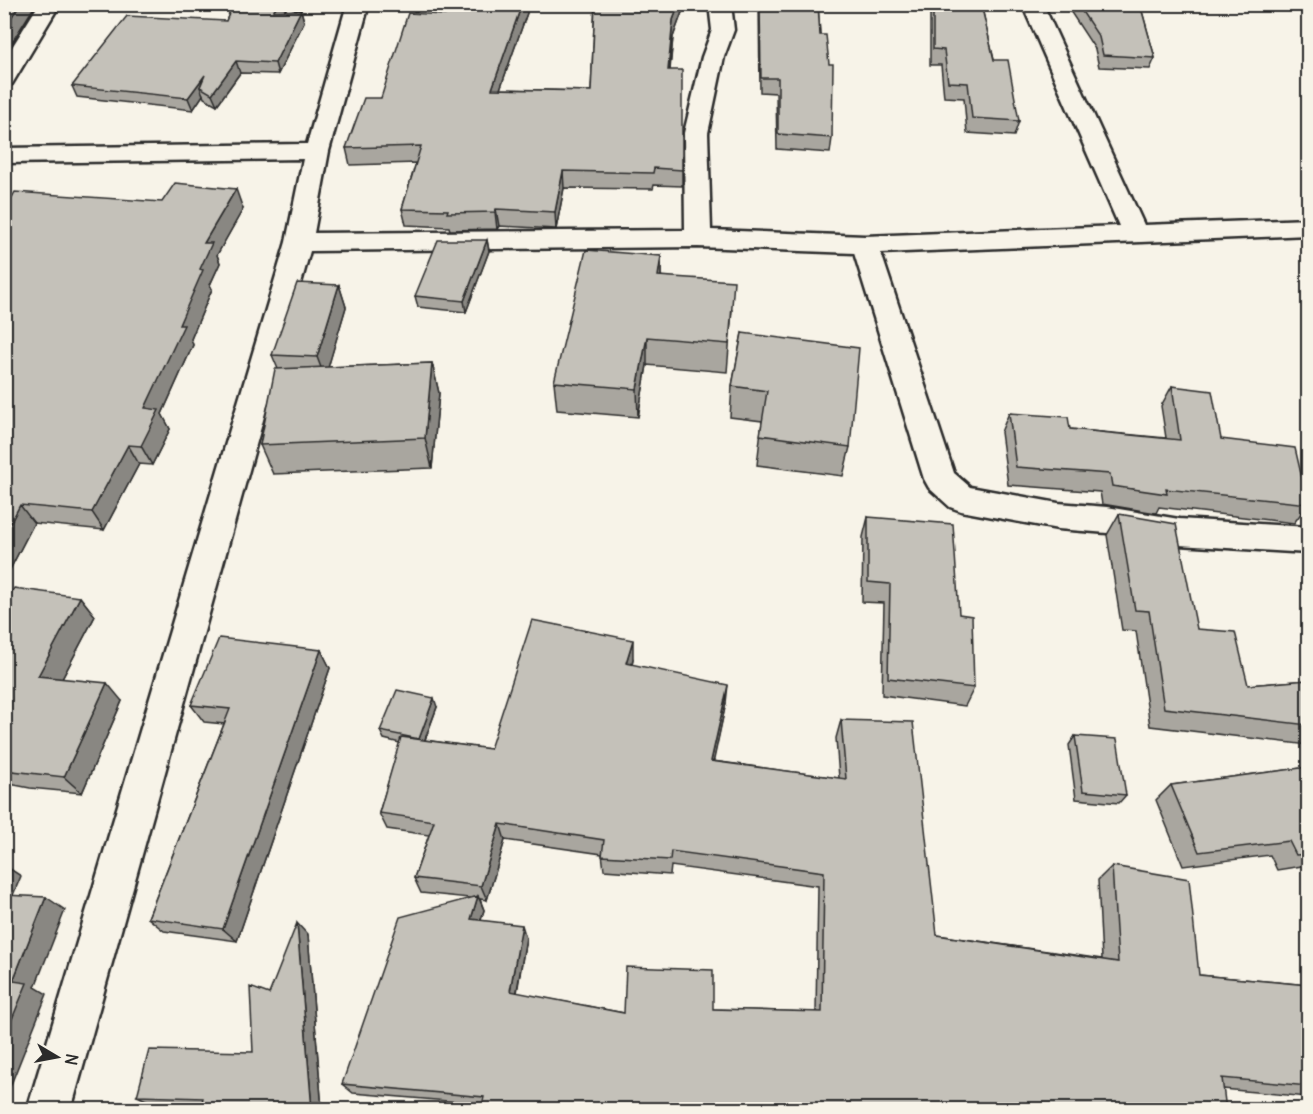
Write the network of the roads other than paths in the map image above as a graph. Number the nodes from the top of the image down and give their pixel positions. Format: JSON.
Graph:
{"nodes":[{"id":1,"x":50,"y":4,"type":"edge"},
{"id":2,"x":358,"y":4,"type":"edge"},
{"id":3,"x":720,"y":4,"type":"edge"},
{"id":4,"x":1032,"y":4,"type":"edge"},
{"id":5,"x":4,"y":79,"type":"edge"},
{"id":6,"x":317,"y":151,"type":"junction"},
{"id":7,"x":4,"y":156,"type":"edge"},
{"id":8,"x":1308,"y":227,"type":"edge"},
{"id":9,"x":1135,"y":233,"type":"junction"},
{"id":10,"x":698,"y":238,"type":"junction"},
{"id":11,"x":299,"y":242,"type":"junction"},
{"id":12,"x":865,"y":245,"type":"junction"},
{"id":13,"x":1308,"y":540,"type":"edge"},
{"id":14,"x":49,"y":1110,"type":"edge"}],
"edges":[{"from":1,"to":5,"type":"street"},
{"from":2,"to":6,"type":"street"},
{"from":3,"to":10,"type":"street"},
{"from":4,"to":9,"type":"street"},
{"from":6,"to":7,"type":"street"},
{"from":6,"to":11,"type":"street"},
{"from":8,"to":9,"type":"street"},
{"from":9,"to":12,"type":"street"},
{"from":10,"to":11,"type":"street"},
{"from":10,"to":12,"type":"street"},
{"from":11,"to":14,"type":"street"},
{"from":12,"to":13,"type":"street"}]}
